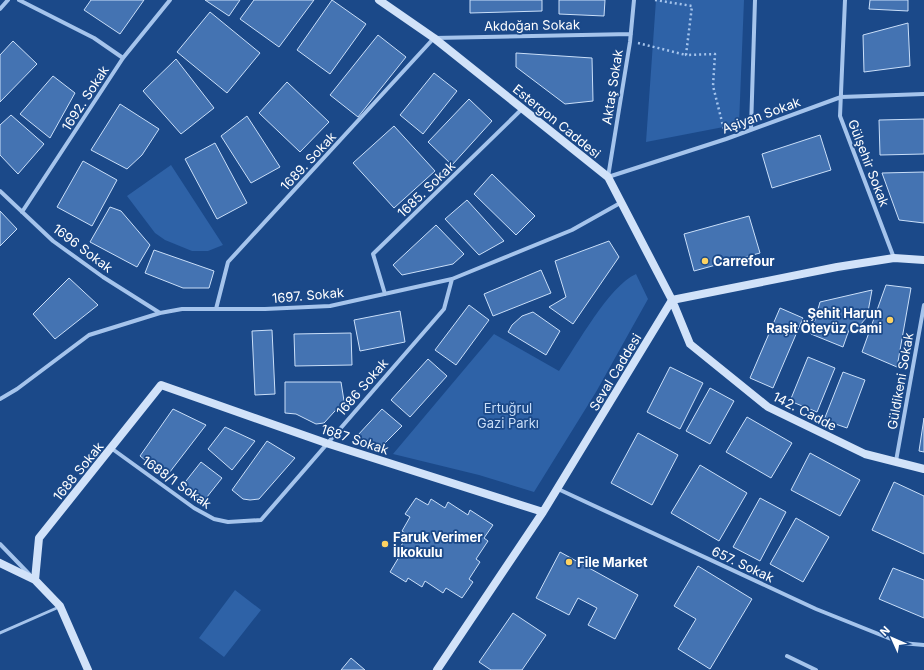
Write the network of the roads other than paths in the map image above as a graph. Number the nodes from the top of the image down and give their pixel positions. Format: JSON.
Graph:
{"nodes":[{"id":1,"x":8,"y":0,"type":"edge"},
{"id":2,"x":19,"y":0,"type":"edge"},
{"id":3,"x":170,"y":0,"type":"edge"},
{"id":4,"x":379,"y":0,"type":"edge"},
{"id":5,"x":634,"y":0,"type":"edge"},
{"id":6,"x":754,"y":0,"type":"edge"},
{"id":7,"x":845,"y":0,"type":"edge"},
{"id":8,"x":0,"y":9,"type":"edge"},
{"id":9,"x":631,"y":34,"type":"junction"},
{"id":10,"x":434,"y":38,"type":"junction"},
{"id":11,"x":123,"y":58,"type":"junction"},
{"id":12,"x":924,"y":94,"type":"edge"},
{"id":13,"x":841,"y":97,"type":"junction"},
{"id":14,"x":522,"y":108,"type":"junction"},
{"id":15,"x":751,"y":129,"type":"junction"},
{"id":16,"x":608,"y":177,"type":"junction"},
{"id":17,"x":0,"y":191,"type":"edge"},
{"id":18,"x":622,"y":202,"type":"junction"},
{"id":19,"x":22,"y":212,"type":"junction"},
{"id":20,"x":894,"y":258,"type":"junction"},
{"id":21,"x":924,"y":260,"type":"edge"},
{"id":22,"x":452,"y":279,"type":"junction"},
{"id":23,"x":385,"y":294,"type":"junction"},
{"id":24,"x":672,"y":300,"type":"junction"},
{"id":25,"x":924,"y":305,"type":"edge"},
{"id":26,"x":216,"y":309,"type":"junction"},
{"id":27,"x":160,"y":312,"type":"junction"},
{"id":28,"x":161,"y":385,"type":"joint"},
{"id":29,"x":0,"y":399,"type":"edge"},
{"id":30,"x":326,"y":444,"type":"junction"},
{"id":31,"x":111,"y":448,"type":"junction"},
{"id":32,"x":896,"y":461,"type":"junction"},
{"id":33,"x":924,"y":469,"type":"edge"},
{"id":34,"x":558,"y":489,"type":"junction"},
{"id":35,"x":543,"y":512,"type":"junction"},
{"id":36,"x":261,"y":520,"type":"joint"},
{"id":37,"x":0,"y":544,"type":"edge"},
{"id":38,"x":0,"y":563,"type":"edge"},
{"id":39,"x":35,"y":580,"type":"junction"},
{"id":40,"x":60,"y":606,"type":"junction"},
{"id":41,"x":0,"y":633,"type":"edge"},
{"id":42,"x":924,"y":645,"type":"edge"},
{"id":43,"x":787,"y":656,"type":"dead end"},
{"id":44,"x":88,"y":670,"type":"edge"},
{"id":45,"x":436,"y":670,"type":"edge"},
{"id":46,"x":816,"y":670,"type":"edge"}],
"edges":[{"from":1,"to":8,"type":"street"},
{"from":2,"to":11,"type":"street"},
{"from":3,"to":11,"type":"street","name":"1692. Sokak"},
{"from":4,"to":10,"type":"street","name":"Estergon Caddesi"},
{"from":5,"to":9,"type":"street","name":"Aktaş Sokak"},
{"from":6,"to":15,"type":"street"},
{"from":7,"to":13,"type":"street","name":"Gülşehir Sokak"},
{"from":9,"to":10,"type":"street","name":"Akdoğan Sokak"},
{"from":9,"to":16,"type":"street","name":"Aktaş Sokak"},
{"from":10,"to":14,"type":"street","name":"Estergon Caddesi"},
{"from":10,"to":26,"type":"street","name":"1689. Sokak"},
{"from":11,"to":19,"type":"street","name":"1692. Sokak"},
{"from":12,"to":13,"type":"street","name":"Aşiyan Sokak"},
{"from":13,"to":15,"type":"street","name":"Aşiyan Sokak"},
{"from":13,"to":20,"type":"street","name":"Gülşehir Sokak"},
{"from":14,"to":16,"type":"street","name":"Estergon Caddesi"},
{"from":14,"to":23,"type":"street","name":"1685. Sokak"},
{"from":15,"to":16,"type":"street","name":"Aşiyan Sokak"},
{"from":16,"to":18,"type":"street","name":"Estergon Caddesi"},
{"from":17,"to":19,"type":"street","name":"1696 Sokak"},
{"from":18,"to":22,"type":"street","name":"1697. Sokak"},
{"from":18,"to":24,"type":"street","name":"Estergon Caddesi"},
{"from":19,"to":27,"type":"street","name":"1696 Sokak"},
{"from":20,"to":21,"type":"street"},
{"from":20,"to":24,"type":"street"},
{"from":22,"to":23,"type":"street","name":"1697. Sokak"},
{"from":22,"to":30,"type":"street","name":"1686 Sokak"},
{"from":23,"to":26,"type":"street","name":"1697. Sokak"},
{"from":24,"to":32,"type":"street","name":"142. Cadde"},
{"from":24,"to":34,"type":"street","name":"Seval Caddesi"},
{"from":25,"to":32,"type":"street","name":"Güldikeni Sokak"},
{"from":26,"to":27,"type":"street","name":"1697. Sokak"},
{"from":27,"to":29,"type":"street","name":"1697. Sokak"},
{"from":28,"to":30,"type":"street","name":"1687 Sokak"},
{"from":28,"to":31,"type":"street","name":"1688 Sokak"},
{"from":30,"to":35,"type":"street","name":"1687 Sokak"},
{"from":30,"to":36,"type":"street","name":"1686 Sokak"},
{"from":31,"to":36,"type":"street","name":"1688/1 Sokak"},
{"from":31,"to":39,"type":"street","name":"1688 Sokak"},
{"from":32,"to":33,"type":"street","name":"142. Cadde"},
{"from":34,"to":35,"type":"street","name":"Seval Caddesi"},
{"from":34,"to":42,"type":"street","name":"657. Sokak"},
{"from":35,"to":45,"type":"street","name":"Seval Caddesi"},
{"from":37,"to":39,"type":"street"},
{"from":38,"to":39,"type":"street"},
{"from":39,"to":40,"type":"street"},
{"from":40,"to":41,"type":"lane"},
{"from":40,"to":44,"type":"street"},
{"from":43,"to":46,"type":"street"}]}
